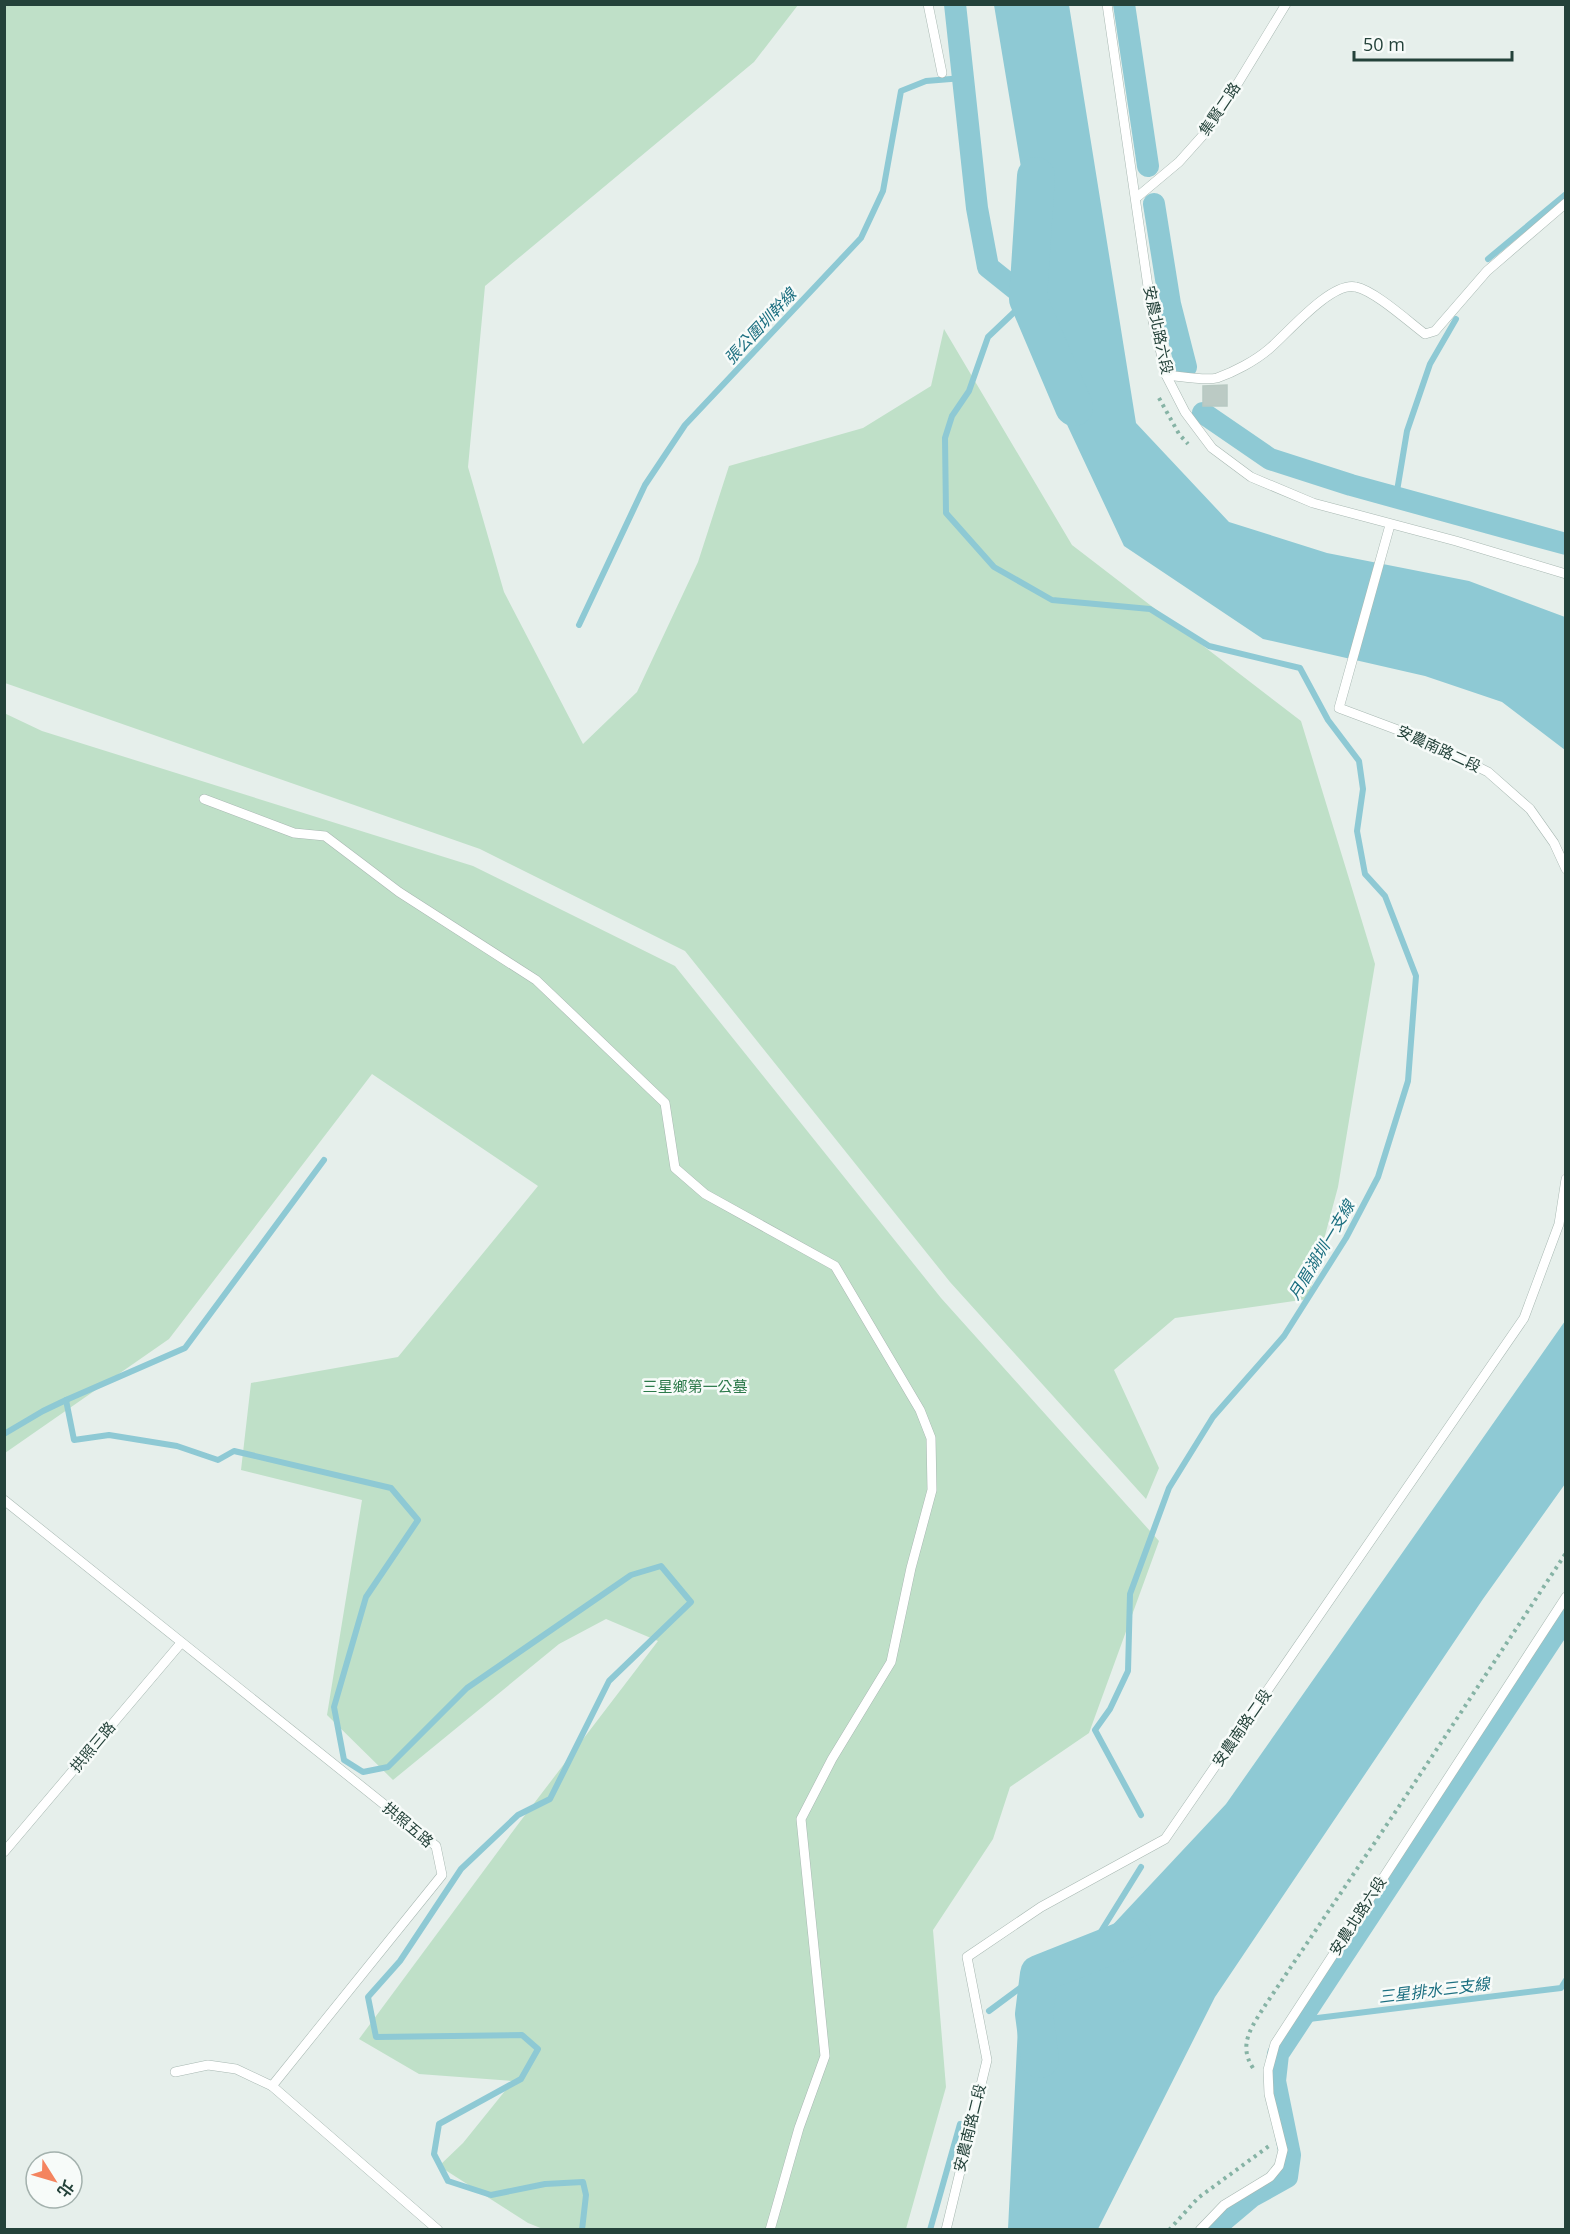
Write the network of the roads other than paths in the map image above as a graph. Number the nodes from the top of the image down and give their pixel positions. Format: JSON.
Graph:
{"nodes":[{"id":1,"x":928,"y":4,"type":"edge"},
{"id":2,"x":1107,"y":4,"type":"edge"},
{"id":3,"x":1286,"y":4,"type":"edge"},
{"id":4,"x":942,"y":73,"type":"dead end"},
{"id":5,"x":1136,"y":198,"type":"junction"},
{"id":6,"x":1566,"y":203,"type":"edge"},
{"id":7,"x":1166,"y":375,"type":"junction"},
{"id":8,"x":1389,"y":525,"type":"junction"},
{"id":9,"x":1566,"y":574,"type":"edge"},
{"id":10,"x":204,"y":799,"type":"dead end"},
{"id":11,"x":1566,"y":869,"type":"edge"},
{"id":12,"x":1566,"y":1179,"type":"edge"},
{"id":13,"x":4,"y":1500,"type":"edge"},
{"id":14,"x":1566,"y":1597,"type":"edge"},
{"id":15,"x":181,"y":1642,"type":"junction"},
{"id":16,"x":4,"y":1852,"type":"edge"},
{"id":17,"x":175,"y":2072,"type":"dead end"},
{"id":18,"x":272,"y":2086,"type":"junction"},
{"id":19,"x":438,"y":2229,"type":"edge"},
{"id":20,"x":770,"y":2229,"type":"edge"},
{"id":21,"x":946,"y":2229,"type":"edge"},
{"id":22,"x":1200,"y":2229,"type":"edge"}],
"edges":[{"from":1,"to":4,"type":"lane"},
{"from":2,"to":5,"type":"lane","name":"安農北路六段"},
{"from":3,"to":5,"type":"lane","name":"集賢二路"},
{"from":5,"to":7,"type":"lane","name":"安農北路六段"},
{"from":6,"to":7,"type":"lane"},
{"from":7,"to":8,"type":"lane","name":"安農北路六段"},
{"from":8,"to":9,"type":"lane","name":"安農北路六段"},
{"from":8,"to":11,"type":"lane","name":"安農南路二段"},
{"from":10,"to":20,"type":"lane"},
{"from":12,"to":21,"type":"lane","name":"安農南路二段"},
{"from":13,"to":15,"type":"lane","name":"拱照五路"},
{"from":14,"to":22,"type":"lane","name":"安農北路六段"},
{"from":15,"to":16,"type":"lane","name":"拱照三路"},
{"from":15,"to":18,"type":"lane","name":"拱照五路"},
{"from":17,"to":18,"type":"lane"},
{"from":18,"to":19,"type":"lane"}]}
